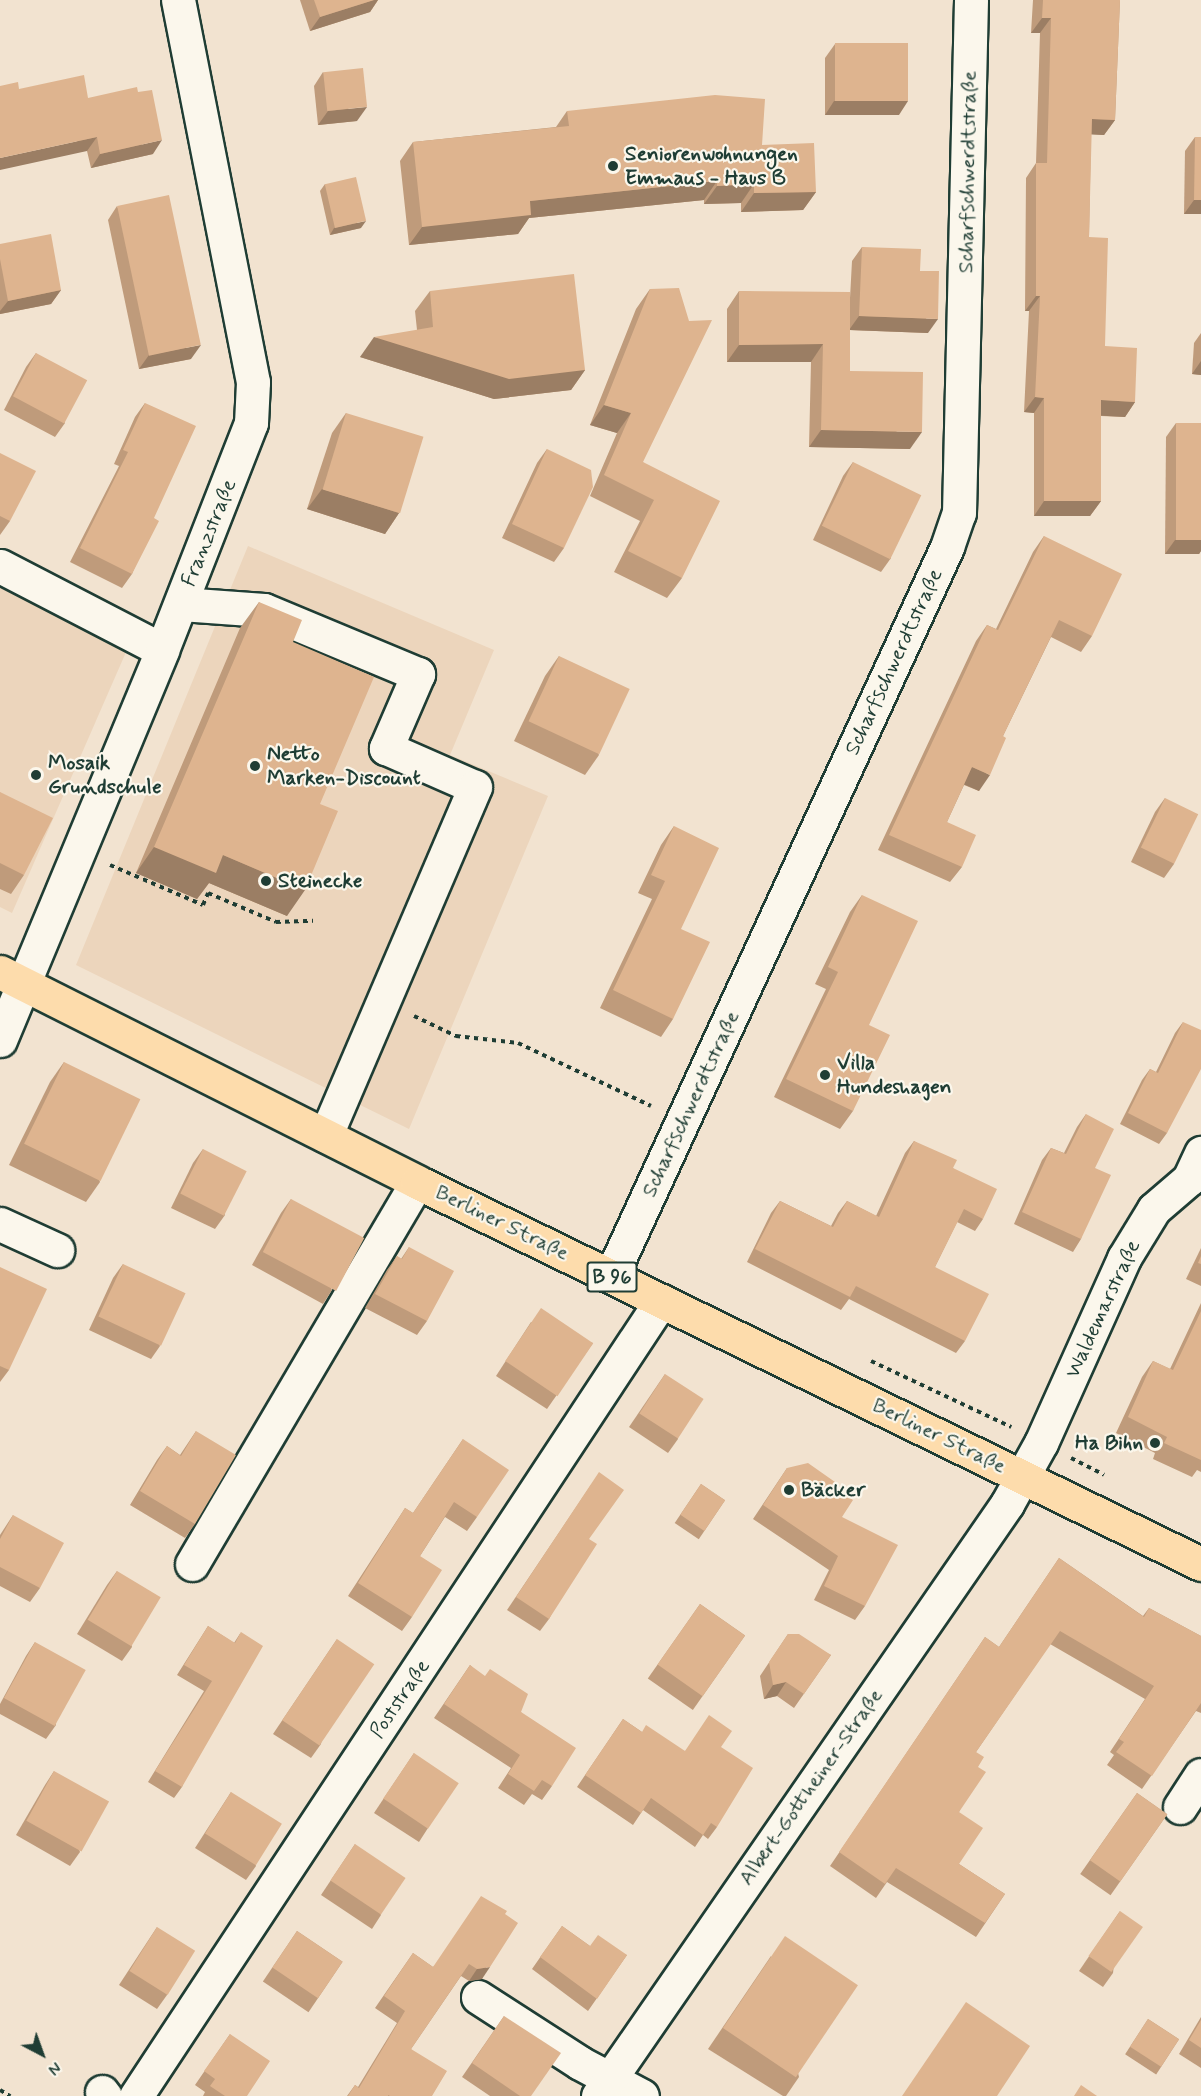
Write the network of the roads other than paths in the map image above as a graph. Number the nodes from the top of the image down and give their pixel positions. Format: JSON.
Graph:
{"nodes":[{"id":1,"x":178,"y":0,"type":"edge"},
{"id":2,"x":971,"y":0,"type":"edge"},
{"id":3,"x":0,"y":566,"type":"edge"},
{"id":4,"x":181,"y":604,"type":"junction"},
{"id":5,"x":162,"y":650,"type":"junction"},
{"id":6,"x":13,"y":979,"type":"edge"},
{"id":7,"x":0,"y":1040,"type":"edge"},
{"id":8,"x":326,"y":1135,"type":"junction"},
{"id":9,"x":1201,"y":1153,"type":"edge"},
{"id":10,"x":417,"y":1182,"type":"junction"},
{"id":11,"x":0,"y":1224,"type":"edge"},
{"id":12,"x":57,"y":1250,"type":"dead end"},
{"id":13,"x":611,"y":1276,"type":"junction"},
{"id":14,"x":661,"y":1301,"type":"junction"},
{"id":15,"x":1024,"y":1477,"type":"junction"},
{"id":16,"x":192,"y":1564,"type":"dead end"},
{"id":17,"x":1201,"y":1564,"type":"edge"},
{"id":18,"x":1201,"y":1775,"type":"edge"},
{"id":19,"x":1180,"y":1807,"type":"dead end"},
{"id":20,"x":478,"y":1997,"type":"dead end"},
{"id":21,"x":605,"y":2086,"type":"edge"},
{"id":22,"x":136,"y":2096,"type":"edge"},
{"id":23,"x":642,"y":2096,"type":"edge"}],
"edges":[{"from":1,"to":4,"type":"street","name":"Franzstraße"},
{"from":2,"to":13,"type":"street","name":"Scharfschwerdtstraße"},
{"from":3,"to":5,"type":"street"},
{"from":4,"to":5,"type":"street","name":"Franzstraße"},
{"from":4,"to":8,"type":"street"},
{"from":5,"to":6,"type":"street","name":"Franzstraße"},
{"from":6,"to":7,"type":"street","name":"Franzstraße"},
{"from":6,"to":8,"type":"main road","name":"Berliner Straße","number":"B 96"},
{"from":8,"to":10,"type":"main road","name":"Berliner Straße","number":"B 96"},
{"from":9,"to":15,"type":"street","name":"Waldemarstraße"},
{"from":10,"to":13,"type":"main road","name":"Berliner Straße","number":"B 96"},
{"from":10,"to":16,"type":"street"},
{"from":11,"to":12,"type":"street"},
{"from":13,"to":14,"type":"main road","name":"Berliner Straße","number":"B 96"},
{"from":14,"to":15,"type":"main road","name":"Berliner Straße","number":"B 96"},
{"from":14,"to":22,"type":"street","name":"Poststraße"},
{"from":15,"to":17,"type":"main road","name":"Berliner Straße","number":"B 96"},
{"from":15,"to":21,"type":"street","name":"Albert-Gottheiner-Straße"},
{"from":18,"to":19,"type":"street"},
{"from":20,"to":21,"type":"street"},
{"from":21,"to":23,"type":"street"}]}
